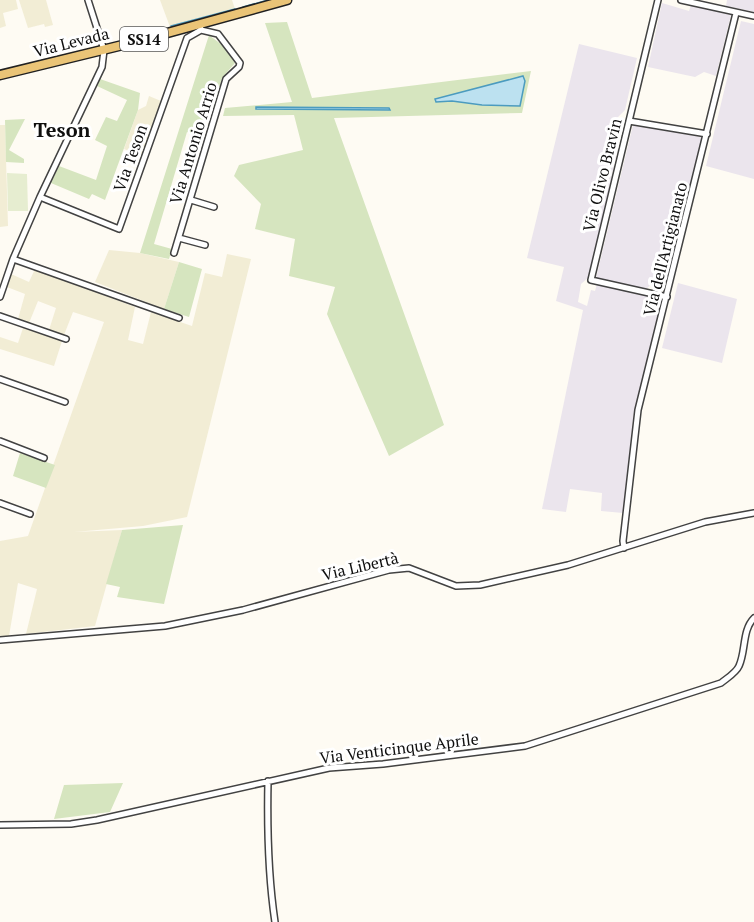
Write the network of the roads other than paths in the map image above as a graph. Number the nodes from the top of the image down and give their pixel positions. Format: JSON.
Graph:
{"nodes":[{"id":1,"x":88,"y":0,"type":"edge"},
{"id":2,"x":287,"y":0,"type":"edge"},
{"id":3,"x":658,"y":0,"type":"edge"},
{"id":4,"x":681,"y":0,"type":"edge"},
{"id":5,"x":736,"y":13,"type":"junction"},
{"id":6,"x":754,"y":16,"type":"edge"},
{"id":7,"x":200,"y":27,"type":"junction"},
{"id":8,"x":104,"y":50,"type":"junction"},
{"id":9,"x":0,"y":75,"type":"edge"},
{"id":10,"x":629,"y":120,"type":"junction"},
{"id":11,"x":707,"y":134,"type":"junction"},
{"id":12,"x":40,"y":197,"type":"junction"},
{"id":13,"x":191,"y":200,"type":"junction"},
{"id":14,"x":214,"y":207,"type":"dead end"},
{"id":15,"x":179,"y":238,"type":"junction"},
{"id":16,"x":205,"y":245,"type":"dead end"},
{"id":17,"x":174,"y":253,"type":"dead end"},
{"id":18,"x":13,"y":259,"type":"junction"},
{"id":19,"x":0,"y":297,"type":"edge"},
{"id":20,"x":667,"y":297,"type":"junction"},
{"id":21,"x":0,"y":316,"type":"edge"},
{"id":22,"x":179,"y":318,"type":"dead end"},
{"id":23,"x":66,"y":339,"type":"dead end"},
{"id":24,"x":0,"y":379,"type":"edge"},
{"id":25,"x":65,"y":402,"type":"dead end"},
{"id":26,"x":0,"y":441,"type":"edge"},
{"id":27,"x":44,"y":458,"type":"dead end"},
{"id":28,"x":0,"y":503,"type":"edge"},
{"id":29,"x":754,"y":513,"type":"edge"},
{"id":30,"x":30,"y":514,"type":"dead end"},
{"id":31,"x":624,"y":548,"type":"junction"},
{"id":32,"x":754,"y":618,"type":"edge"},
{"id":33,"x":0,"y":640,"type":"edge"},
{"id":34,"x":268,"y":781,"type":"junction"},
{"id":35,"x":0,"y":825,"type":"edge"},
{"id":36,"x":275,"y":922,"type":"edge"}],
"edges":[{"from":1,"to":8,"type":"street"},
{"from":2,"to":7,"type":"main road","name":"Via Levada","number":"SS14"},
{"from":3,"to":10,"type":"street","name":"Via Olivo Bravin"},
{"from":4,"to":5,"type":"street"},
{"from":5,"to":6,"type":"street"},
{"from":5,"to":11,"type":"street","name":"Via dell'Artigianato"},
{"from":7,"to":8,"type":"main road","name":"Via Levada","number":"SS14"},
{"from":7,"to":12,"type":"street","name":"Via Teson"},
{"from":7,"to":13,"type":"street","name":"Via Antonio Arrio"},
{"from":8,"to":9,"type":"main road","name":"Via Levada","number":"SS14"},
{"from":8,"to":12,"type":"street"},
{"from":10,"to":11,"type":"street"},
{"from":10,"to":20,"type":"street","name":"Via Olivo Bravin"},
{"from":11,"to":20,"type":"street","name":"Via dell'Artigianato"},
{"from":12,"to":18,"type":"street"},
{"from":13,"to":14,"type":"street"},
{"from":13,"to":15,"type":"street","name":"Via Antonio Arrio"},
{"from":15,"to":16,"type":"street"},
{"from":15,"to":17,"type":"street","name":"Via Antonio Arrio"},
{"from":18,"to":19,"type":"street"},
{"from":18,"to":22,"type":"street"},
{"from":20,"to":31,"type":"street","name":"Via dell'Artigianato"},
{"from":21,"to":23,"type":"street"},
{"from":24,"to":25,"type":"street"},
{"from":26,"to":27,"type":"street"},
{"from":28,"to":30,"type":"street"},
{"from":29,"to":31,"type":"street","name":"Via Libertà"},
{"from":31,"to":33,"type":"street","name":"Via Libertà"},
{"from":32,"to":34,"type":"street","name":"Via Venticinque Aprile"},
{"from":34,"to":35,"type":"street","name":"Via Venticinque Aprile"},
{"from":34,"to":36,"type":"street"}]}
